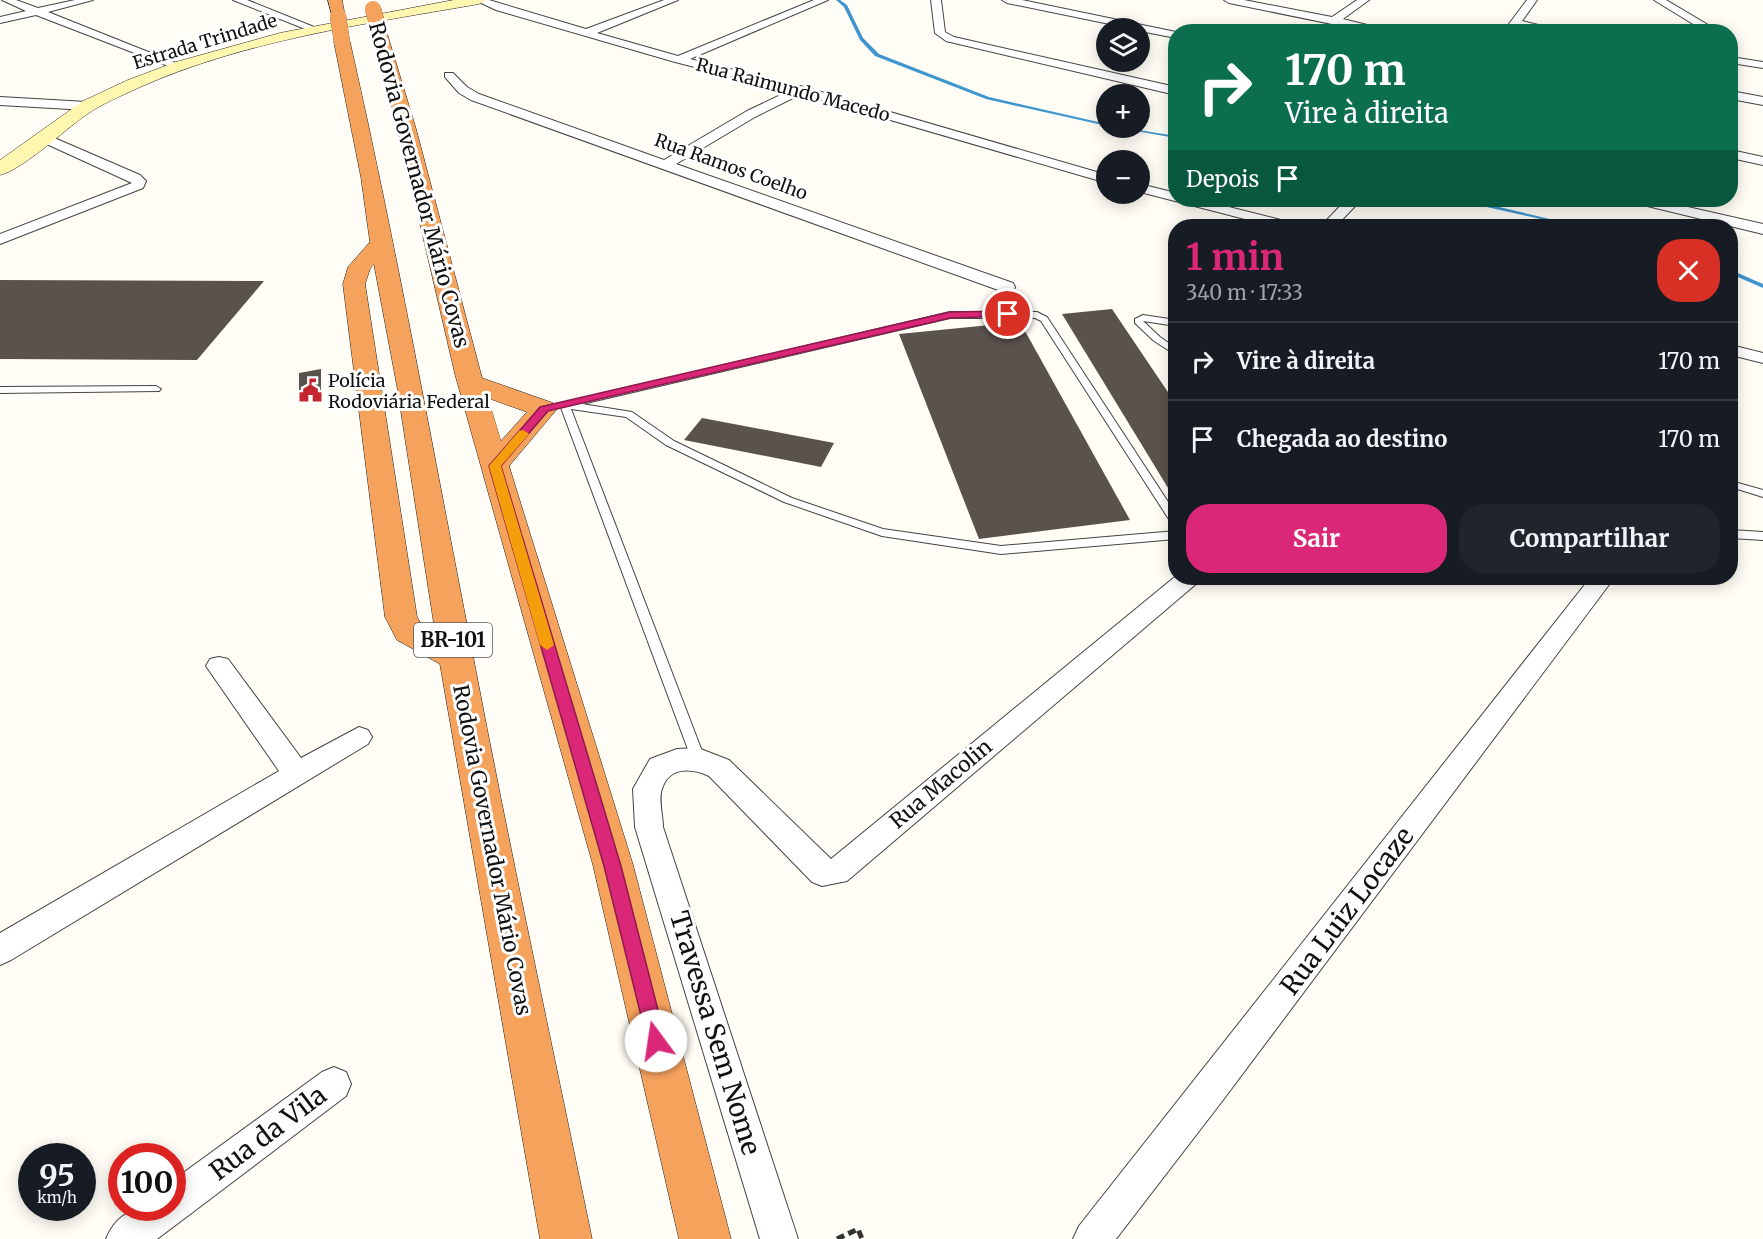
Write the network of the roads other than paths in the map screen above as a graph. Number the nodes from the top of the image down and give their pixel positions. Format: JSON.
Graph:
{"nodes":[{"id":1,"x":7,"y":0,"type":"edge"},
{"id":2,"x":88,"y":0,"type":"edge"},
{"id":3,"x":238,"y":0,"type":"edge"},
{"id":4,"x":334,"y":0,"type":"edge"},
{"id":5,"x":480,"y":0,"type":"edge"},
{"id":6,"x":673,"y":0,"type":"edge"},
{"id":7,"x":823,"y":0,"type":"edge"},
{"id":8,"x":936,"y":0,"type":"edge"},
{"id":9,"x":1007,"y":0,"type":"edge"},
{"id":10,"x":1229,"y":0,"type":"edge"},
{"id":11,"x":1364,"y":0,"type":"edge"},
{"id":12,"x":1532,"y":0,"type":"edge"},
{"id":13,"x":1659,"y":0,"type":"edge"},
{"id":14,"x":434,"y":4,"type":"edge"},
{"id":15,"x":36,"y":12,"type":"junction"},
{"id":16,"x":374,"y":13,"type":"edge"},
{"id":17,"x":0,"y":20,"type":"edge"},
{"id":18,"x":1334,"y":21,"type":"junction"},
{"id":19,"x":1349,"y":24,"type":"edge"},
{"id":20,"x":1514,"y":24,"type":"edge"},
{"id":21,"x":1701,"y":24,"type":"edge"},
{"id":22,"x":331,"y":29,"type":"junction"},
{"id":23,"x":586,"y":33,"type":"junction"},
{"id":24,"x":1168,"y":33,"type":"edge"},
{"id":25,"x":679,"y":60,"type":"junction"},
{"id":26,"x":1738,"y":61,"type":"edge"},
{"id":27,"x":1763,"y":65,"type":"edge"},
{"id":28,"x":180,"y":67,"type":"junction"},
{"id":29,"x":449,"y":75,"type":"dead end"},
{"id":30,"x":1168,"y":89,"type":"edge"},
{"id":31,"x":800,"y":90,"type":"junction"},
{"id":32,"x":1738,"y":96,"type":"edge"},
{"id":33,"x":0,"y":101,"type":"edge"},
{"id":34,"x":1763,"y":101,"type":"edge"},
{"id":35,"x":87,"y":106,"type":"junction"},
{"id":36,"x":45,"y":138,"type":"junction"},
{"id":37,"x":1738,"y":155,"type":"edge"},
{"id":38,"x":1763,"y":160,"type":"edge"},
{"id":39,"x":667,"y":164,"type":"junction"},
{"id":40,"x":0,"y":169,"type":"edge"},
{"id":41,"x":1096,"y":176,"type":"edge"},
{"id":42,"x":1150,"y":190,"type":"edge"},
{"id":43,"x":1168,"y":195,"type":"edge"},
{"id":44,"x":1213,"y":207,"type":"edge"},
{"id":45,"x":1347,"y":207,"type":"edge"},
{"id":46,"x":1670,"y":207,"type":"edge"},
{"id":47,"x":1260,"y":219,"type":"edge"},
{"id":48,"x":1335,"y":219,"type":"edge"},
{"id":49,"x":1721,"y":219,"type":"edge"},
{"id":50,"x":1738,"y":223,"type":"edge"},
{"id":51,"x":1763,"y":229,"type":"edge"},
{"id":52,"x":0,"y":239,"type":"edge"},
{"id":53,"x":381,"y":243,"type":"junction"},
{"id":54,"x":1007,"y":287,"type":"dead end"},
{"id":55,"x":1168,"y":322,"type":"edge"},
{"id":56,"x":1168,"y":347,"type":"edge"},
{"id":57,"x":1738,"y":352,"type":"edge"},
{"id":58,"x":1763,"y":358,"type":"edge"},
{"id":59,"x":471,"y":383,"type":"junction"},
{"id":60,"x":156,"y":389,"type":"dead end"},
{"id":61,"x":0,"y":390,"type":"edge"},
{"id":62,"x":554,"y":407,"type":"junction"},
{"id":63,"x":495,"y":466,"type":"junction"},
{"id":64,"x":1738,"y":486,"type":"edge"},
{"id":65,"x":1763,"y":494,"type":"edge"},
{"id":66,"x":1168,"y":510,"type":"edge"},
{"id":67,"x":1738,"y":534,"type":"edge"},
{"id":68,"x":1168,"y":536,"type":"edge"},
{"id":69,"x":1763,"y":536,"type":"edge"},
{"id":70,"x":1180,"y":585,"type":"edge"},
{"id":71,"x":1597,"y":585,"type":"edge"},
{"id":72,"x":456,"y":657,"type":"junction"},
{"id":73,"x":219,"y":666,"type":"dead end"},
{"id":74,"x":359,"y":737,"type":"dead end"},
{"id":75,"x":698,"y":759,"type":"junction"},
{"id":76,"x":297,"y":774,"type":"junction"},
{"id":77,"x":0,"y":950,"type":"edge"},
{"id":78,"x":334,"y":1084,"type":"dead end"},
{"id":79,"x":186,"y":1194,"type":"edge"},
{"id":80,"x":150,"y":1221,"type":"edge"},
{"id":81,"x":125,"y":1239,"type":"edge"},
{"id":82,"x":566,"y":1239,"type":"edge"},
{"id":83,"x":705,"y":1239,"type":"edge"},
{"id":84,"x":779,"y":1239,"type":"edge"},
{"id":85,"x":1092,"y":1239,"type":"edge"}],
"edges":[{"from":1,"to":15,"type":"street"},
{"from":2,"to":15,"type":"street"},
{"from":3,"to":22,"type":"street"},
{"from":4,"to":22,"type":"highway","name":"Rodovia Governador Mário Covas","number":"BR-101"},
{"from":5,"to":14,"type":"street","name":"Estrada Trindade"},
{"from":5,"to":23,"type":"street","name":"Rua Raimundo Macedo"},
{"from":6,"to":23,"type":"street"},
{"from":7,"to":25,"type":"street"},
{"from":8,"to":30,"type":"street"},
{"from":9,"to":24,"type":"street"},
{"from":10,"to":18,"type":"street"},
{"from":11,"to":18,"type":"street"},
{"from":12,"to":20,"type":"street"},
{"from":13,"to":21,"type":"street"},
{"from":14,"to":22,"type":"street","name":"Estrada Trindade"},
{"from":15,"to":17,"type":"street"},
{"from":15,"to":28,"type":"street"},
{"from":16,"to":59,"type":"highway","name":"Rodovia Governador Mário Covas"},
{"from":18,"to":19,"type":"street"},
{"from":22,"to":28,"type":"street","name":"Estrada Trindade"},
{"from":22,"to":53,"type":"highway","name":"Rodovia Governador Mário Covas","number":"BR-101"},
{"from":23,"to":25,"type":"street","name":"Rua Raimundo Macedo"},
{"from":25,"to":31,"type":"street","name":"Rua Raimundo Macedo"},
{"from":26,"to":27,"type":"street"},
{"from":28,"to":35,"type":"street","name":"Estrada Trindade"},
{"from":29,"to":39,"type":"street","name":"Rua Ramos Coelho"},
{"from":31,"to":39,"type":"street"},
{"from":31,"to":41,"type":"street","name":"Rua Raimundo Macedo"},
{"from":32,"to":34,"type":"street"},
{"from":33,"to":35,"type":"street"},
{"from":35,"to":36,"type":"street","name":"Estrada Trindade"},
{"from":36,"to":40,"type":"street","name":"Estrada Trindade"},
{"from":36,"to":52,"type":"street"},
{"from":37,"to":38,"type":"street"},
{"from":39,"to":54,"type":"street","name":"Rua Ramos Coelho"},
{"from":42,"to":43,"type":"street"},
{"from":44,"to":47,"type":"street"},
{"from":45,"to":48,"type":"street"},
{"from":46,"to":49,"type":"street"},
{"from":50,"to":51,"type":"street"},
{"from":53,"to":72,"type":"highway","name":"Rodovia Governador Mário Covas","number":"BR-101"},
{"from":53,"to":72,"type":"highway"},
{"from":55,"to":56,"type":"lane"},
{"from":57,"to":58,"type":"street"},
{"from":59,"to":62,"type":"highway"},
{"from":59,"to":63,"type":"highway","name":"Rodovia Governador Mário Covas"},
{"from":60,"to":61,"type":"lane"},
{"from":62,"to":63,"type":"highway"},
{"from":62,"to":66,"type":"lane"},
{"from":62,"to":68,"type":"lane"},
{"from":62,"to":75,"type":"lane"},
{"from":63,"to":83,"type":"highway","name":"Rodovia Governador Mário Covas"},
{"from":64,"to":65,"type":"lane"},
{"from":67,"to":69,"type":"lane"},
{"from":70,"to":75,"type":"street","name":"Rua Macolin"},
{"from":71,"to":85,"type":"street","name":"Rua Luiz Locaze"},
{"from":72,"to":82,"type":"highway","name":"Rodovia Governador Mário Covas","number":"BR-101"},
{"from":73,"to":76,"type":"street"},
{"from":74,"to":76,"type":"street"},
{"from":75,"to":84,"type":"street","name":"Travessa Sem Nome"},
{"from":76,"to":77,"type":"street"},
{"from":78,"to":79,"type":"street","name":"Rua da Vila"},
{"from":80,"to":81,"type":"street"}]}
